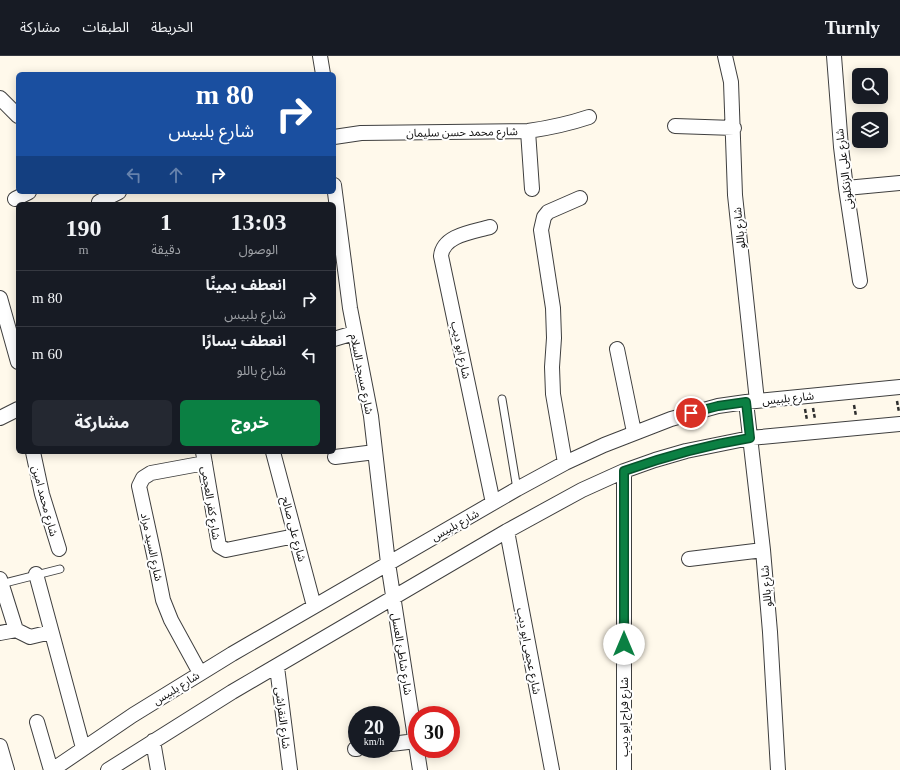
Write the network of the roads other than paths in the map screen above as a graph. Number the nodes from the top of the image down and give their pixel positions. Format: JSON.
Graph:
{"nodes":[{"id":1,"x":320,"y":56,"type":"edge"},
{"id":2,"x":725,"y":56,"type":"edge"},
{"id":3,"x":834,"y":56,"type":"edge"},
{"id":4,"x":323,"y":72,"type":"edge"},
{"id":5,"x":0,"y":98,"type":"edge"},
{"id":6,"x":16,"y":114,"type":"edge"},
{"id":7,"x":589,"y":117,"type":"dead end"},
{"id":8,"x":675,"y":126,"type":"dead end"},
{"id":9,"x":734,"y":128,"type":"junction"},
{"id":10,"x":528,"y":131,"type":"junction"},
{"id":11,"x":336,"y":136,"type":"edge"},
{"id":12,"x":900,"y":183,"type":"edge"},
{"id":13,"x":846,"y":188,"type":"junction"},
{"id":14,"x":532,"y":189,"type":"dead end"},
{"id":15,"x":25,"y":194,"type":"edge"},
{"id":16,"x":113,"y":194,"type":"edge"},
{"id":17,"x":335,"y":194,"type":"edge"},
{"id":18,"x":580,"y":198,"type":"dead end"},
{"id":19,"x":15,"y":199,"type":"dead end"},
{"id":20,"x":97,"y":199,"type":"edge"},
{"id":21,"x":490,"y":227,"type":"dead end"},
{"id":22,"x":860,"y":280,"type":"dead end"},
{"id":23,"x":0,"y":298,"type":"edge"},
{"id":24,"x":354,"y":333,"type":"junction"},
{"id":25,"x":336,"y":338,"type":"edge"},
{"id":26,"x":617,"y":349,"type":"dead end"},
{"id":27,"x":16,"y":355,"type":"edge"},
{"id":28,"x":897,"y":387,"type":"edge"},
{"id":29,"x":502,"y":399,"type":"dead end"},
{"id":30,"x":751,"y":401,"type":"junction"},
{"id":31,"x":16,"y":410,"type":"edge"},
{"id":32,"x":0,"y":418,"type":"edge"},
{"id":33,"x":900,"y":419,"type":"edge"},
{"id":34,"x":634,"y":432,"type":"junction"},
{"id":35,"x":750,"y":438,"type":"junction"},
{"id":36,"x":375,"y":452,"type":"junction"},
{"id":37,"x":33,"y":454,"type":"edge"},
{"id":38,"x":274,"y":454,"type":"edge"},
{"id":39,"x":335,"y":457,"type":"dead end"},
{"id":40,"x":204,"y":458,"type":"edge"},
{"id":41,"x":565,"y":463,"type":"junction"},
{"id":42,"x":624,"y":471,"type":"junction"},
{"id":43,"x":517,"y":489,"type":"junction"},
{"id":44,"x":493,"y":503,"type":"junction"},
{"id":45,"x":507,"y":531,"type":"junction"},
{"id":46,"x":295,"y":536,"type":"junction"},
{"id":47,"x":59,"y":549,"type":"dead end"},
{"id":48,"x":763,"y":550,"type":"junction"},
{"id":49,"x":689,"y":559,"type":"dead end"},
{"id":50,"x":388,"y":563,"type":"junction"},
{"id":51,"x":60,"y":569,"type":"dead end"},
{"id":52,"x":36,"y":574,"type":"junction"},
{"id":53,"x":1,"y":582,"type":"edge"},
{"id":54,"x":394,"y":598,"type":"junction"},
{"id":55,"x":314,"y":606,"type":"junction"},
{"id":56,"x":16,"y":630,"type":"junction"},
{"id":57,"x":51,"y":632,"type":"junction"},
{"id":58,"x":0,"y":633,"type":"edge"},
{"id":59,"x":277,"y":666,"type":"junction"},
{"id":60,"x":200,"y":673,"type":"junction"},
{"id":61,"x":411,"y":706,"type":"edge"},
{"id":62,"x":36,"y":722,"type":"dead end"},
{"id":63,"x":153,"y":741,"type":"junction"},
{"id":64,"x":0,"y":746,"type":"edge"},
{"id":65,"x":83,"y":748,"type":"junction"},
{"id":66,"x":418,"y":758,"type":"edge"},
{"id":67,"x":7,"y":770,"type":"edge"},
{"id":68,"x":52,"y":770,"type":"edge"},
{"id":69,"x":108,"y":770,"type":"edge"},
{"id":70,"x":158,"y":770,"type":"edge"},
{"id":71,"x":290,"y":770,"type":"edge"},
{"id":72,"x":420,"y":770,"type":"edge"},
{"id":73,"x":552,"y":770,"type":"edge"},
{"id":74,"x":624,"y":770,"type":"edge"},
{"id":75,"x":778,"y":770,"type":"edge"}],
"edges":[{"from":1,"to":4,"type":"street"},
{"from":2,"to":9,"type":"street","name":"شارع باللو"},
{"from":3,"to":13,"type":"street","name":"شارع على الزنكلونى"},
{"from":5,"to":6,"type":"street"},
{"from":7,"to":10,"type":"street","name":"شارع محمد حسن سليمان"},
{"from":8,"to":9,"type":"street"},
{"from":9,"to":30,"type":"street","name":"شارع باللو"},
{"from":10,"to":11,"type":"street","name":"شارع محمد حسن سليمان"},
{"from":10,"to":14,"type":"street"},
{"from":12,"to":13,"type":"street"},
{"from":13,"to":22,"type":"street","name":"شارع على الزنكلونى"},
{"from":15,"to":19,"type":"street"},
{"from":16,"to":20,"type":"street"},
{"from":17,"to":24,"type":"street","name":"شارع مسجد السلام"},
{"from":18,"to":41,"type":"street"},
{"from":21,"to":44,"type":"street","name":"شارع ابو ديب"},
{"from":23,"to":27,"type":"street"},
{"from":24,"to":25,"type":"street"},
{"from":24,"to":36,"type":"street","name":"شارع مسجد السلام"},
{"from":26,"to":34,"type":"street"},
{"from":28,"to":30,"type":"street","name":"شارع بلبيس"},
{"from":29,"to":43,"type":"lane"},
{"from":30,"to":34,"type":"street","name":"شارع بلبيس"},
{"from":30,"to":35,"type":"street","name":"شارع باللو"},
{"from":31,"to":32,"type":"street"},
{"from":33,"to":35,"type":"street"},
{"from":34,"to":41,"type":"street","name":"شارع بلبيس"},
{"from":35,"to":42,"type":"street"},
{"from":35,"to":48,"type":"street","name":"شارع باللو"},
{"from":36,"to":39,"type":"street"},
{"from":36,"to":50,"type":"street","name":"شارع مسجد السلام"},
{"from":37,"to":47,"type":"street","name":"شارع محمد امين"},
{"from":38,"to":46,"type":"street","name":"شارع على صالح"},
{"from":40,"to":46,"type":"street","name":"شارع كفر العجمى"},
{"from":40,"to":60,"type":"street","name":"شارع السيد مراد"},
{"from":41,"to":43,"type":"street","name":"شارع بلبيس"},
{"from":42,"to":45,"type":"street"},
{"from":42,"to":74,"type":"street","name":"شارع فراج ابو ديب"},
{"from":43,"to":44,"type":"street","name":"شارع بلبيس"},
{"from":44,"to":50,"type":"street","name":"شارع بلبيس"},
{"from":45,"to":54,"type":"street"},
{"from":45,"to":73,"type":"street","name":"شارع عجمى ابو ديب"},
{"from":46,"to":55,"type":"street","name":"شارع على صالح"},
{"from":48,"to":49,"type":"street"},
{"from":48,"to":75,"type":"street","name":"شارع باللو"},
{"from":50,"to":54,"type":"street","name":"شارع شاطئ العسل"},
{"from":50,"to":55,"type":"street","name":"شارع بلبيس"},
{"from":51,"to":52,"type":"lane"},
{"from":52,"to":53,"type":"lane"},
{"from":52,"to":57,"type":"street"},
{"from":53,"to":56,"type":"street"},
{"from":54,"to":59,"type":"street"},
{"from":54,"to":61,"type":"street","name":"شارع شاطئ العسل"},
{"from":55,"to":60,"type":"street","name":"شارع بلبيس"},
{"from":56,"to":57,"type":"street"},
{"from":56,"to":58,"type":"street"},
{"from":57,"to":65,"type":"street"},
{"from":59,"to":63,"type":"street"},
{"from":59,"to":71,"type":"street","name":"شارع النقراشى"},
{"from":60,"to":65,"type":"street","name":"شارع بلبيس"},
{"from":62,"to":68,"type":"street"},
{"from":63,"to":69,"type":"street"},
{"from":63,"to":70,"type":"street"},
{"from":64,"to":67,"type":"street"},
{"from":65,"to":68,"type":"street","name":"شارع بلبيس"},
{"from":66,"to":72,"type":"street","name":"شارع شاطئ العسل"}]}
